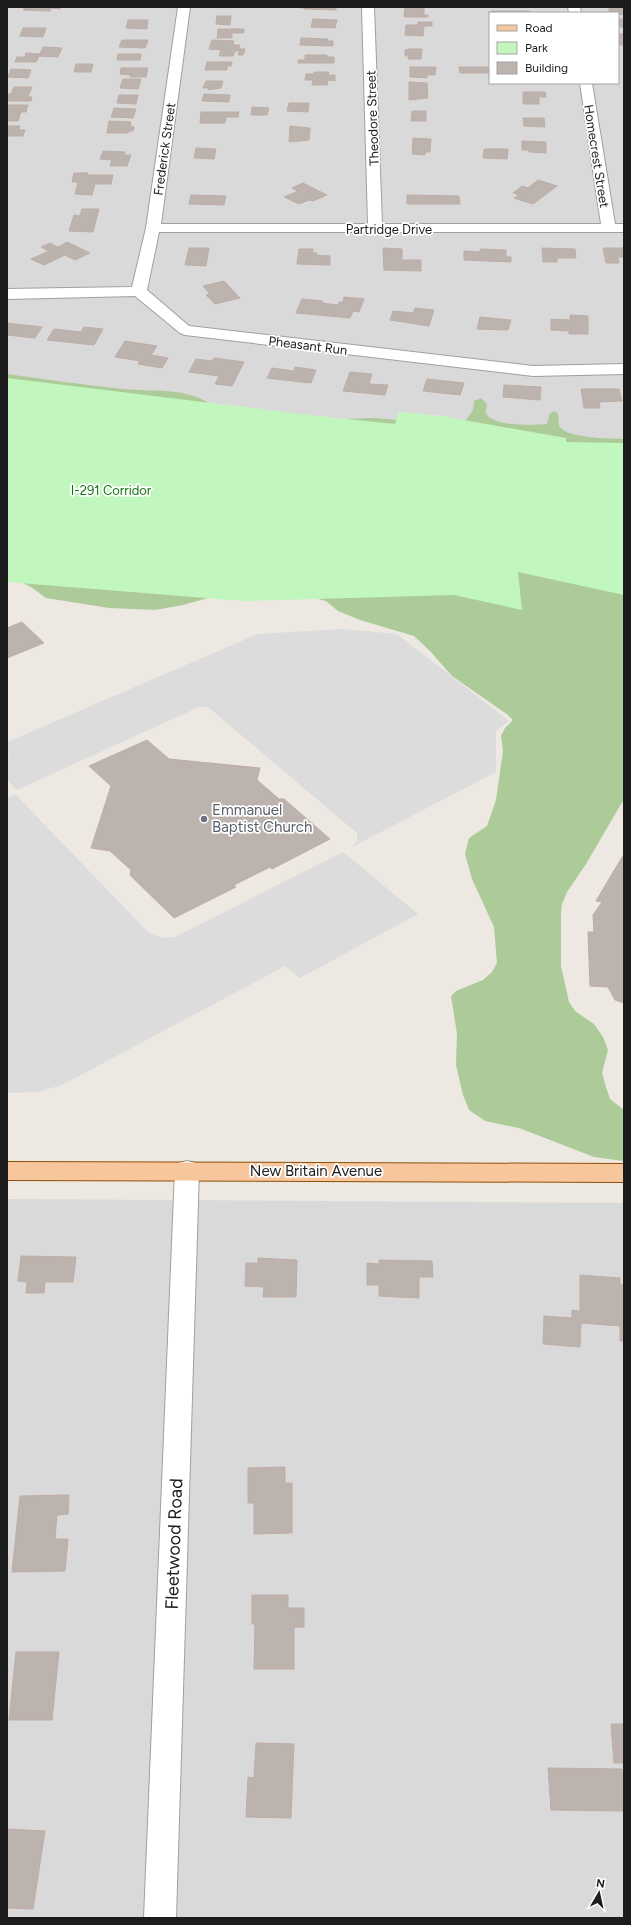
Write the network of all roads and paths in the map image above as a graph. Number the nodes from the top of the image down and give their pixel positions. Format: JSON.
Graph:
{"nodes":[{"id":1,"x":184,"y":7,"type":"edge"},
{"id":2,"x":368,"y":7,"type":"edge"},
{"id":3,"x":586,"y":84,"type":"edge"},
{"id":4,"x":153,"y":228,"type":"junction"},
{"id":5,"x":609,"y":228,"type":"junction"},
{"id":6,"x":624,"y":228,"type":"edge"},
{"id":7,"x":375,"y":229,"type":"junction"},
{"id":8,"x":139,"y":291,"type":"junction"},
{"id":9,"x":7,"y":294,"type":"edge"},
{"id":10,"x":624,"y":369,"type":"edge"},
{"id":11,"x":187,"y":1170,"type":"junction"},
{"id":12,"x":7,"y":1171,"type":"edge"},
{"id":13,"x":624,"y":1172,"type":"edge"},
{"id":14,"x":160,"y":1918,"type":"edge"}],
"edges":[{"from":1,"to":4,"type":"street","name":"Frederick Street"},
{"from":2,"to":7,"type":"street","name":"Theodore Street"},
{"from":3,"to":5,"type":"street","name":"Homecrest Street"},
{"from":4,"to":7,"type":"street","name":"Partridge Drive"},
{"from":4,"to":8,"type":"street","name":"Frederick Street"},
{"from":5,"to":6,"type":"street","name":"Partridge Drive"},
{"from":5,"to":7,"type":"street","name":"Partridge Drive"},
{"from":8,"to":9,"type":"street"},
{"from":8,"to":10,"type":"street","name":"Pheasant Run"},
{"from":11,"to":12,"type":"main road","name":"New Britain Avenue"},
{"from":11,"to":13,"type":"main road","name":"New Britain Avenue"},
{"from":11,"to":14,"type":"street","name":"Fleetwood Road"}]}
